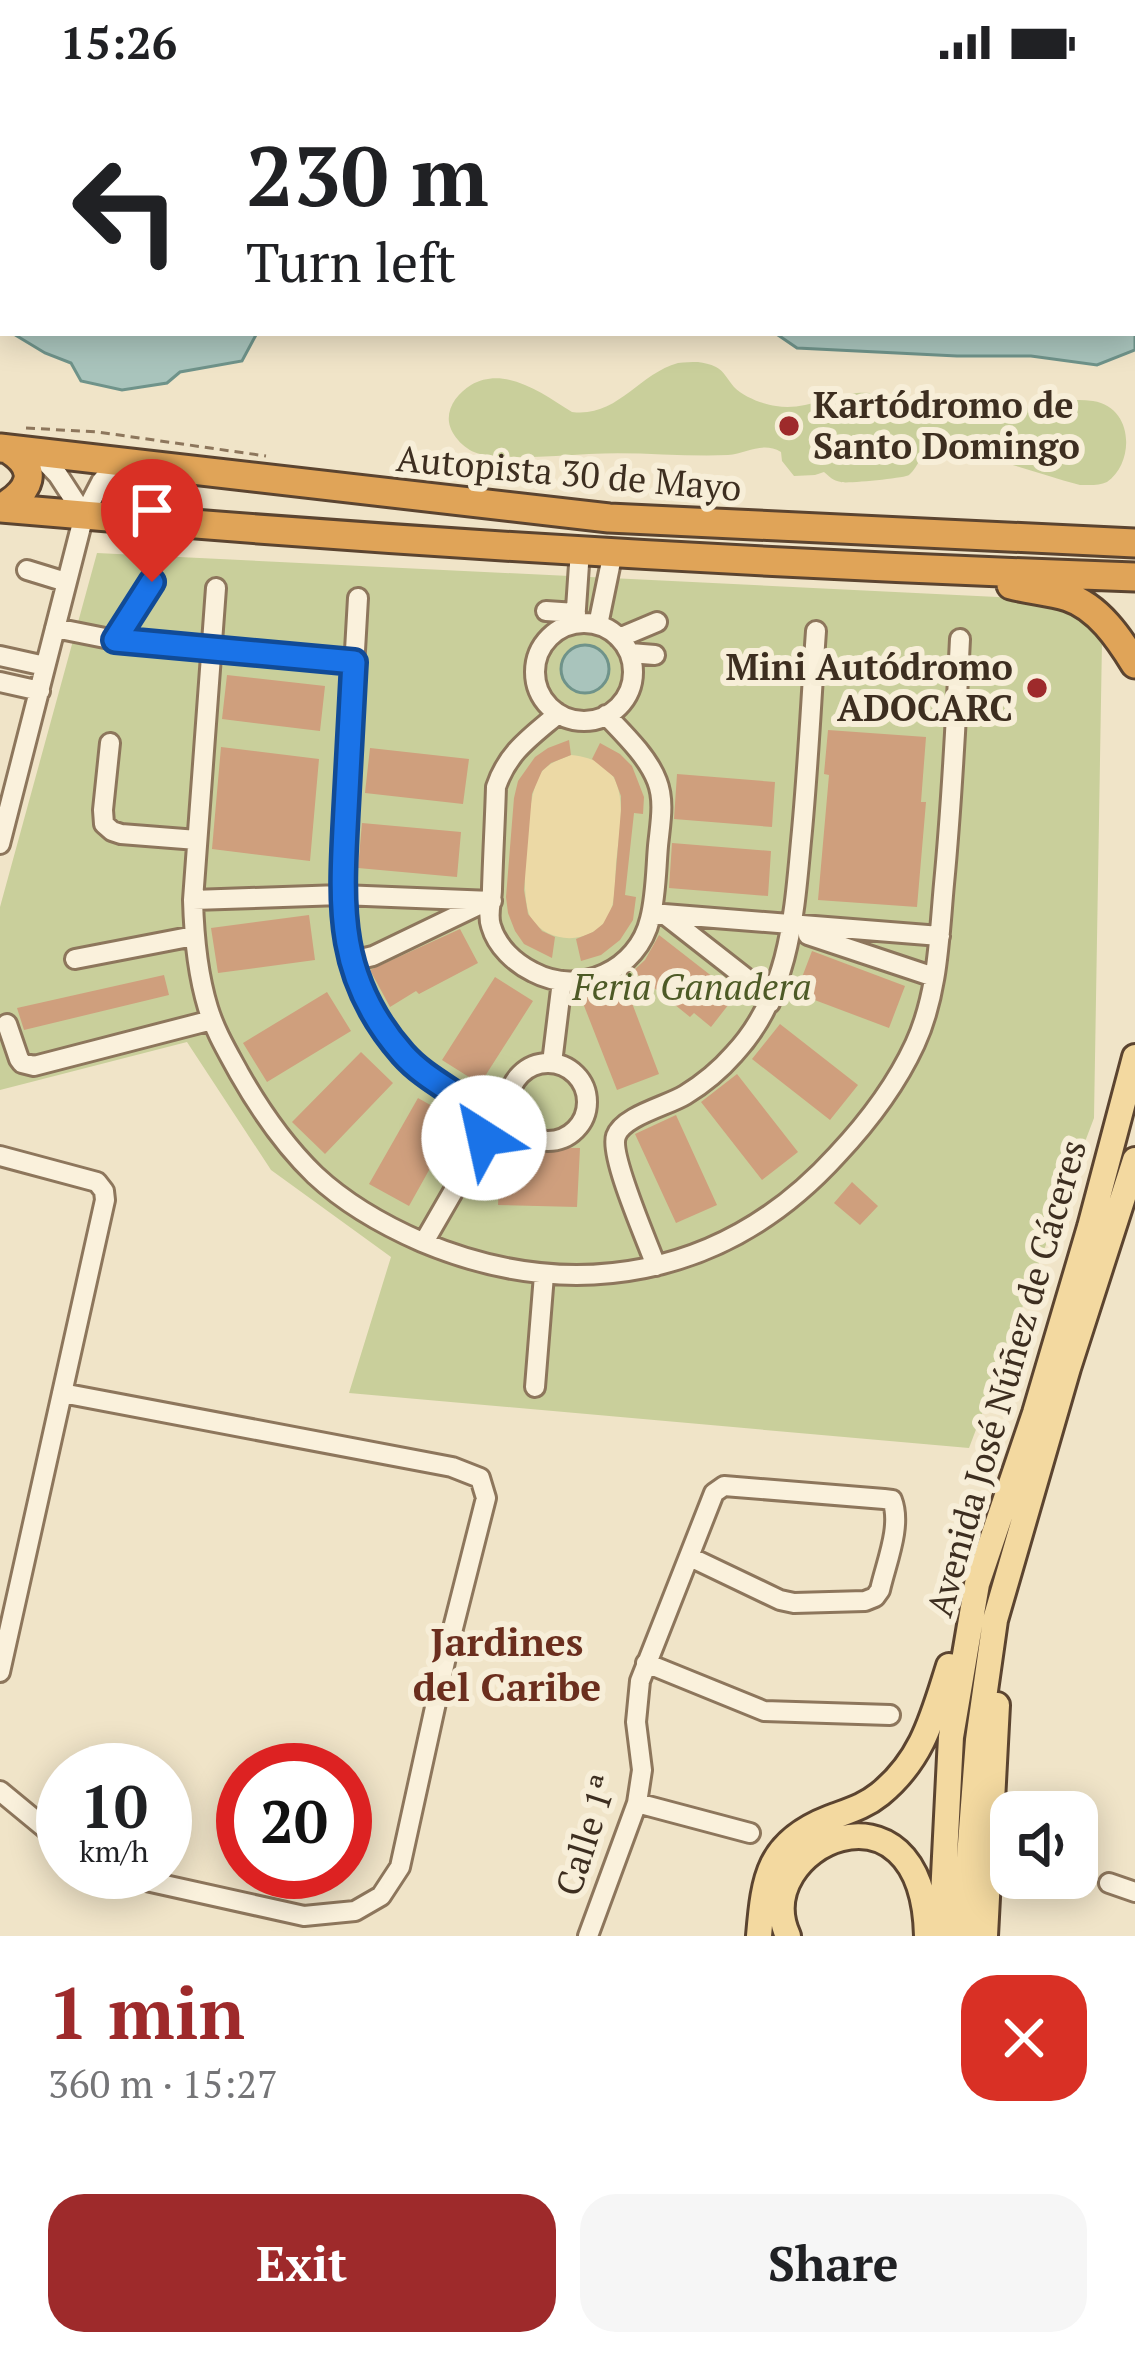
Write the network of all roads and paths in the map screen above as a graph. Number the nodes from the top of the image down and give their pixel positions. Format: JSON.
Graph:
{"nodes":[{"id":1,"x":17,"y":444,"type":"edge"},
{"id":2,"x":269,"y":456,"type":"dead end"},
{"id":3,"x":120,"y":460,"type":"junction"},
{"id":4,"x":1,"y":508,"type":"edge"},
{"id":5,"x":81,"y":527,"type":"junction"},
{"id":6,"x":1135,"y":543,"type":"edge"},
{"id":7,"x":580,"y":550,"type":"junction"},
{"id":8,"x":613,"y":552,"type":"junction"},
{"id":9,"x":28,"y":570,"type":"dead end"},
{"id":10,"x":955,"y":571,"type":"junction"},
{"id":11,"x":1135,"y":577,"type":"edge"},
{"id":12,"x":66,"y":582,"type":"junction"},
{"id":13,"x":155,"y":582,"type":"dead end"},
{"id":14,"x":216,"y":587,"type":"dead end"},
{"id":15,"x":358,"y":598,"type":"dead end"},
{"id":16,"x":546,"y":611,"type":"dead end"},
{"id":17,"x":576,"y":618,"type":"junction"},
{"id":18,"x":657,"y":622,"type":"dead end"},
{"id":19,"x":598,"y":625,"type":"junction"},
{"id":20,"x":55,"y":628,"type":"junction"},
{"id":21,"x":816,"y":631,"type":"dead end"},
{"id":22,"x":961,"y":639,"type":"dead end"},
{"id":23,"x":115,"y":640,"type":"junction"},
{"id":24,"x":624,"y":646,"type":"junction"},
{"id":25,"x":212,"y":649,"type":"junction"},
{"id":26,"x":655,"y":655,"type":"dead end"},
{"id":27,"x":0,"y":657,"type":"edge"},
{"id":28,"x":354,"y":662,"type":"junction"},
{"id":29,"x":1135,"y":664,"type":"edge"},
{"id":30,"x":45,"y":665,"type":"junction"},
{"id":31,"x":0,"y":682,"type":"edge"},
{"id":32,"x":40,"y":691,"type":"junction"},
{"id":33,"x":556,"y":712,"type":"junction"},
{"id":34,"x":606,"y":716,"type":"junction"},
{"id":35,"x":110,"y":743,"type":"dead end"},
{"id":36,"x":196,"y":840,"type":"junction"},
{"id":37,"x":0,"y":844,"type":"edge"},
{"id":38,"x":341,"y":895,"type":"junction"},
{"id":39,"x":193,"y":900,"type":"junction"},
{"id":40,"x":489,"y":901,"type":"junction"},
{"id":41,"x":658,"y":915,"type":"junction"},
{"id":42,"x":792,"y":928,"type":"junction"},
{"id":43,"x":940,"y":936,"type":"junction"},
{"id":44,"x":194,"y":937,"type":"junction"},
{"id":45,"x":75,"y":959,"type":"dead end"},
{"id":46,"x":352,"y":961,"type":"junction"},
{"id":47,"x":934,"y":977,"type":"junction"},
{"id":48,"x":562,"y":981,"type":"junction"},
{"id":49,"x":770,"y":1003,"type":"junction"},
{"id":50,"x":212,"y":1020,"type":"junction"},
{"id":51,"x":7,"y":1024,"type":"dead end"},
{"id":52,"x":1135,"y":1057,"type":"edge"},
{"id":53,"x":552,"y":1063,"type":"junction"},
{"id":54,"x":0,"y":1156,"type":"edge"},
{"id":55,"x":1135,"y":1160,"type":"edge"},
{"id":56,"x":424,"y":1242,"type":"junction"},
{"id":57,"x":656,"y":1266,"type":"junction"},
{"id":58,"x":544,"y":1275,"type":"junction"},
{"id":59,"x":535,"y":1387,"type":"dead end"},
{"id":60,"x":62,"y":1393,"type":"junction"},
{"id":61,"x":689,"y":1557,"type":"junction"},
{"id":62,"x":977,"y":1584,"type":"junction"},
{"id":63,"x":1005,"y":1587,"type":"junction"},
{"id":64,"x":646,"y":1663,"type":"junction"},
{"id":65,"x":0,"y":1672,"type":"edge"},
{"id":66,"x":890,"y":1715,"type":"dead end"},
{"id":67,"x":0,"y":1791,"type":"edge"},
{"id":68,"x":637,"y":1803,"type":"junction"},
{"id":69,"x":36,"y":1821,"type":"edge"},
{"id":70,"x":750,"y":1833,"type":"dead end"},
{"id":71,"x":1109,"y":1883,"type":"dead end"},
{"id":72,"x":192,"y":1891,"type":"edge"},
{"id":73,"x":1135,"y":1892,"type":"edge"},
{"id":74,"x":931,"y":1929,"type":"edge"},
{"id":75,"x":588,"y":1936,"type":"edge"},
{"id":76,"x":759,"y":1936,"type":"edge"},
{"id":77,"x":788,"y":1936,"type":"edge"},
{"id":78,"x":963,"y":1936,"type":"edge"},
{"id":79,"x":985,"y":1936,"type":"edge"}],
"edges":[{"from":1,"to":2,"type":"path"},
{"from":1,"to":3,"type":"highway","name":"Autopista 30 de Mayo"},
{"from":1,"to":4,"type":"highway"},
{"from":1,"to":5,"type":"street"},
{"from":3,"to":5,"type":"street"},
{"from":3,"to":6,"type":"highway","name":"Autopista 30 de Mayo"},
{"from":4,"to":5,"type":"highway","name":"Autopista 30 de Mayo"},
{"from":5,"to":7,"type":"highway","name":"Autopista 30 de Mayo"},
{"from":5,"to":12,"type":"street"},
{"from":7,"to":8,"type":"highway","name":"Autopista 30 de Mayo"},
{"from":7,"to":17,"type":"street"},
{"from":8,"to":10,"type":"highway","name":"Autopista 30 de Mayo"},
{"from":8,"to":19,"type":"street"},
{"from":9,"to":12,"type":"street"},
{"from":10,"to":11,"type":"highway","name":"Autopista 30 de Mayo"},
{"from":10,"to":29,"type":"highway"},
{"from":12,"to":20,"type":"street"},
{"from":13,"to":23,"type":"street"},
{"from":14,"to":25,"type":"street"},
{"from":15,"to":28,"type":"street"},
{"from":16,"to":17,"type":"street"},
{"from":17,"to":19,"type":"street"},
{"from":17,"to":33,"type":"street"},
{"from":18,"to":24,"type":"street"},
{"from":19,"to":24,"type":"street"},
{"from":20,"to":23,"type":"street"},
{"from":20,"to":30,"type":"street"},
{"from":21,"to":42,"type":"street"},
{"from":22,"to":43,"type":"street"},
{"from":23,"to":25,"type":"street"},
{"from":24,"to":26,"type":"street"},
{"from":24,"to":34,"type":"street"},
{"from":25,"to":28,"type":"street"},
{"from":25,"to":36,"type":"street"},
{"from":27,"to":30,"type":"street"},
{"from":28,"to":38,"type":"street"},
{"from":30,"to":32,"type":"street"},
{"from":31,"to":32,"type":"street"},
{"from":32,"to":37,"type":"street"},
{"from":33,"to":34,"type":"street"},
{"from":33,"to":40,"type":"street"},
{"from":34,"to":41,"type":"street"},
{"from":35,"to":36,"type":"street"},
{"from":36,"to":39,"type":"street"},
{"from":38,"to":39,"type":"street"},
{"from":38,"to":40,"type":"street"},
{"from":38,"to":46,"type":"street"},
{"from":39,"to":44,"type":"street"},
{"from":40,"to":46,"type":"street"},
{"from":40,"to":48,"type":"street"},
{"from":41,"to":42,"type":"street"},
{"from":41,"to":48,"type":"street"},
{"from":41,"to":49,"type":"street"},
{"from":42,"to":43,"type":"street"},
{"from":42,"to":47,"type":"street"},
{"from":42,"to":49,"type":"street"},
{"from":43,"to":47,"type":"street"},
{"from":44,"to":45,"type":"street"},
{"from":44,"to":50,"type":"street"},
{"from":46,"to":56,"type":"street"},
{"from":47,"to":57,"type":"street"},
{"from":48,"to":53,"type":"street"},
{"from":49,"to":57,"type":"street"},
{"from":50,"to":51,"type":"street"},
{"from":50,"to":56,"type":"street"},
{"from":52,"to":62,"type":"main road","name":"Avenida José Núñez de Cáceres"},
{"from":53,"to":53,"type":"street"},
{"from":54,"to":60,"type":"street"},
{"from":55,"to":63,"type":"main road","name":"Avenida José Núñez de Cáceres"},
{"from":56,"to":58,"type":"street"},
{"from":57,"to":58,"type":"street"},
{"from":58,"to":59,"type":"street"},
{"from":60,"to":65,"type":"street"},
{"from":60,"to":72,"type":"street"},
{"from":61,"to":61,"type":"street","name":"Calle 1ª"},
{"from":61,"to":64,"type":"street","name":"Calle 1ª"},
{"from":62,"to":74,"type":"main road","name":"Avenida José Núñez de Cáceres"},
{"from":62,"to":76,"type":"main road"},
{"from":63,"to":78,"type":"main road","name":"Avenida José Núñez de Cáceres"},
{"from":63,"to":79,"type":"main road"},
{"from":64,"to":66,"type":"street"},
{"from":64,"to":68,"type":"street","name":"Calle 1ª"},
{"from":67,"to":69,"type":"street"},
{"from":68,"to":70,"type":"street"},
{"from":68,"to":75,"type":"street","name":"Calle 1ª"},
{"from":71,"to":73,"type":"street"},
{"from":74,"to":77,"type":"main road"}]}
